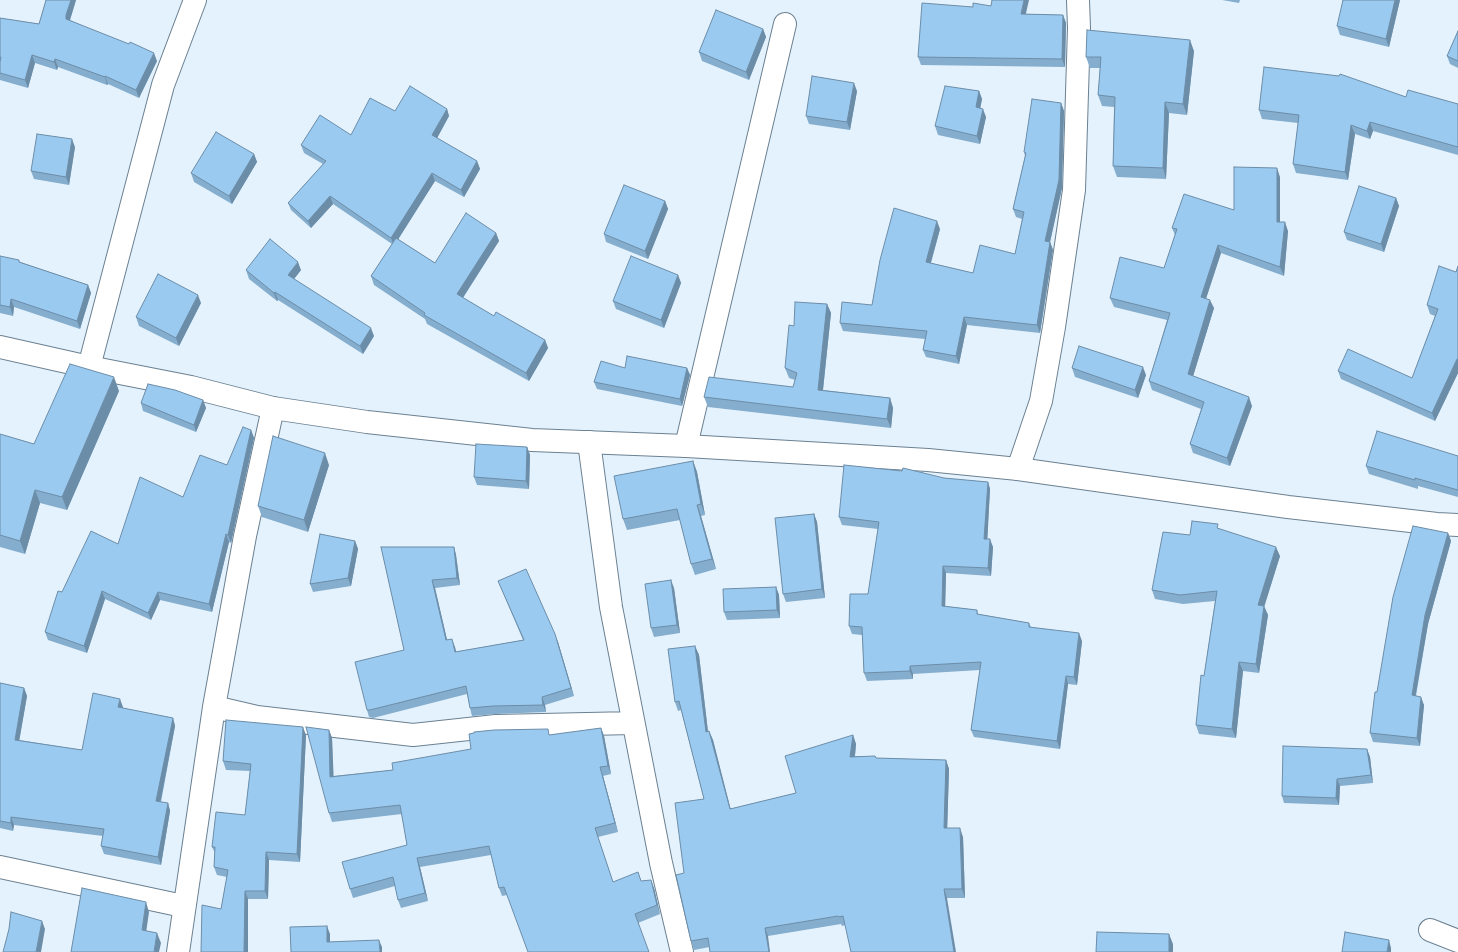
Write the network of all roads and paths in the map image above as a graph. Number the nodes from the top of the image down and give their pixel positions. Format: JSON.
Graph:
{"nodes":[{"id":1,"x":195,"y":0,"type":"edge"},
{"id":2,"x":1078,"y":0,"type":"edge"},
{"id":3,"x":785,"y":24,"type":"dead end"},
{"id":4,"x":0,"y":347,"type":"edge"},
{"id":5,"x":89,"y":367,"type":"junction"},
{"id":6,"x":273,"y":408,"type":"junction"},
{"id":7,"x":589,"y":442,"type":"junction"},
{"id":8,"x":686,"y":446,"type":"junction"},
{"id":9,"x":1018,"y":469,"type":"junction"},
{"id":10,"x":1458,"y":525,"type":"edge"},
{"id":11,"x":214,"y":707,"type":"junction"},
{"id":12,"x":633,"y":722,"type":"junction"},
{"id":13,"x":0,"y":867,"type":"edge"},
{"id":14,"x":184,"y":906,"type":"junction"},
{"id":15,"x":1430,"y":930,"type":"dead end"},
{"id":16,"x":1458,"y":941,"type":"edge"},
{"id":17,"x":178,"y":952,"type":"edge"},
{"id":18,"x":682,"y":952,"type":"edge"}],
"edges":[{"from":1,"to":5,"type":"street"},
{"from":2,"to":9,"type":"street"},
{"from":3,"to":8,"type":"street"},
{"from":4,"to":5,"type":"street"},
{"from":5,"to":6,"type":"street"},
{"from":6,"to":7,"type":"street"},
{"from":6,"to":11,"type":"street"},
{"from":7,"to":8,"type":"street"},
{"from":7,"to":12,"type":"street"},
{"from":8,"to":9,"type":"street"},
{"from":9,"to":10,"type":"street"},
{"from":11,"to":12,"type":"street"},
{"from":11,"to":14,"type":"street"},
{"from":12,"to":18,"type":"street"},
{"from":13,"to":14,"type":"street"},
{"from":14,"to":17,"type":"street"},
{"from":15,"to":16,"type":"street"}]}
